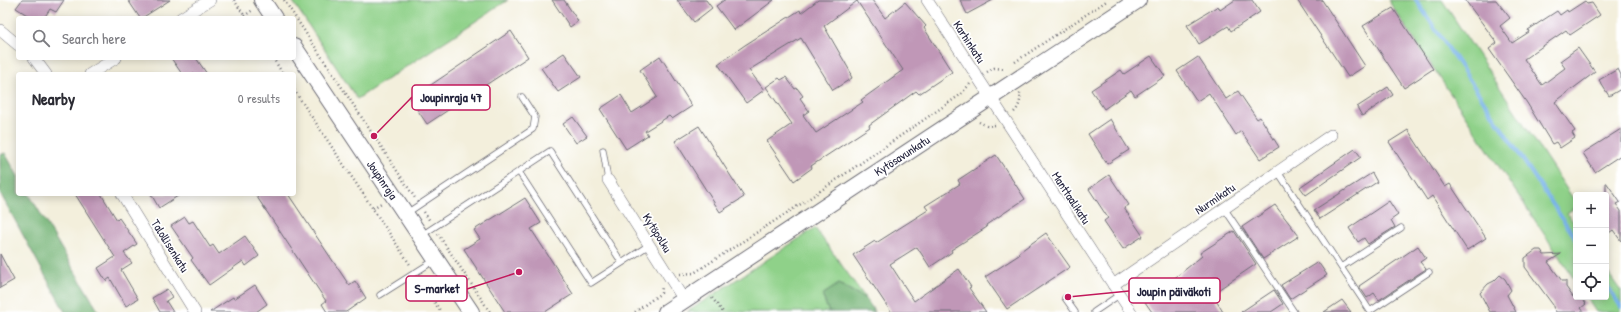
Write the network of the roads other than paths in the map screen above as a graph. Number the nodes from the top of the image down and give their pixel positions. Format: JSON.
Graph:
{"nodes":[{"id":1,"x":210,"y":0,"type":"edge"},
{"id":2,"x":262,"y":0,"type":"edge"},
{"id":3,"x":926,"y":0,"type":"edge"},
{"id":4,"x":1138,"y":0,"type":"edge"},
{"id":5,"x":184,"y":16,"type":"edge"},
{"id":6,"x":273,"y":16,"type":"edge"},
{"id":7,"x":0,"y":30,"type":"edge"},
{"id":8,"x":16,"y":43,"type":"edge"},
{"id":9,"x":296,"y":51,"type":"edge"},
{"id":10,"x":36,"y":60,"type":"edge"},
{"id":11,"x":113,"y":60,"type":"edge"},
{"id":12,"x":44,"y":72,"type":"edge"},
{"id":13,"x":93,"y":72,"type":"edge"},
{"id":14,"x":522,"y":97,"type":"dead end"},
{"id":15,"x":990,"y":98,"type":"junction"},
{"id":16,"x":1331,"y":135,"type":"dead end"},
{"id":17,"x":603,"y":150,"type":"dead end"},
{"id":18,"x":519,"y":172,"type":"junction"},
{"id":19,"x":1278,"y":172,"type":"junction"},
{"id":20,"x":608,"y":180,"type":"joint"},
{"id":21,"x":123,"y":196,"type":"edge"},
{"id":22,"x":1224,"y":208,"type":"junction"},
{"id":23,"x":405,"y":214,"type":"junction"},
{"id":24,"x":1401,"y":228,"type":"dead end"},
{"id":25,"x":419,"y":236,"type":"junction"},
{"id":26,"x":649,"y":245,"type":"junction"},
{"id":27,"x":435,"y":260,"type":"junction"},
{"id":28,"x":622,"y":263,"type":"junction"},
{"id":29,"x":1341,"y":267,"type":"junction"},
{"id":30,"x":1429,"y":272,"type":"dead end"},
{"id":31,"x":1113,"y":285,"type":"junction"},
{"id":32,"x":380,"y":295,"type":"dead end"},
{"id":33,"x":1119,"y":295,"type":"junction"},
{"id":34,"x":1065,"y":298,"type":"dead end"},
{"id":35,"x":684,"y":300,"type":"junction"},
{"id":36,"x":195,"y":312,"type":"edge"},
{"id":37,"x":471,"y":312,"type":"edge"},
{"id":38,"x":666,"y":312,"type":"edge"},
{"id":39,"x":1075,"y":312,"type":"edge"},
{"id":40,"x":1094,"y":312,"type":"edge"},
{"id":41,"x":1131,"y":312,"type":"edge"},
{"id":42,"x":1294,"y":312,"type":"edge"}],
"edges":[{"from":1,"to":5,"type":"street"},
{"from":2,"to":6,"type":"street"},
{"from":3,"to":15,"type":"street","name":"Karhinkatu"},
{"from":4,"to":15,"type":"street","name":"Kytösavunkatu"},
{"from":7,"to":8,"type":"street"},
{"from":9,"to":23,"type":"street","name":"Joupinraja"},
{"from":10,"to":12,"type":"street"},
{"from":11,"to":13,"type":"street"},
{"from":14,"to":23,"type":"lane"},
{"from":15,"to":31,"type":"street","name":"Manttaalikatu"},
{"from":15,"to":35,"type":"street","name":"Kytösavunkatu"},
{"from":16,"to":19,"type":"street","name":"Nurmikatu"},
{"from":17,"to":20,"type":"lane"},
{"from":18,"to":25,"type":"lane"},
{"from":18,"to":28,"type":"lane"},
{"from":18,"to":28,"type":"lane"},
{"from":19,"to":22,"type":"street","name":"Nurmikatu"},
{"from":19,"to":29,"type":"lane"},
{"from":20,"to":26,"type":"street","name":"Kytöpolku"},
{"from":21,"to":36,"type":"street","name":"Talollisenkatu"},
{"from":22,"to":31,"type":"street","name":"Nurmikatu"},
{"from":22,"to":42,"type":"lane"},
{"from":23,"to":25,"type":"street","name":"Joupinraja"},
{"from":24,"to":29,"type":"lane"},
{"from":25,"to":27,"type":"street","name":"Joupinraja"},
{"from":26,"to":28,"type":"lane"},
{"from":26,"to":35,"type":"street","name":"Kytöpolku"},
{"from":27,"to":32,"type":"lane"},
{"from":27,"to":37,"type":"street","name":"Joupinraja"},
{"from":29,"to":30,"type":"lane"},
{"from":31,"to":33,"type":"street","name":"Manttaalikatu"},
{"from":33,"to":40,"type":"lane"},
{"from":33,"to":41,"type":"street","name":"Manttaalikatu"},
{"from":34,"to":39,"type":"lane"},
{"from":35,"to":38,"type":"street","name":"Kytösavunkatu"}]}
